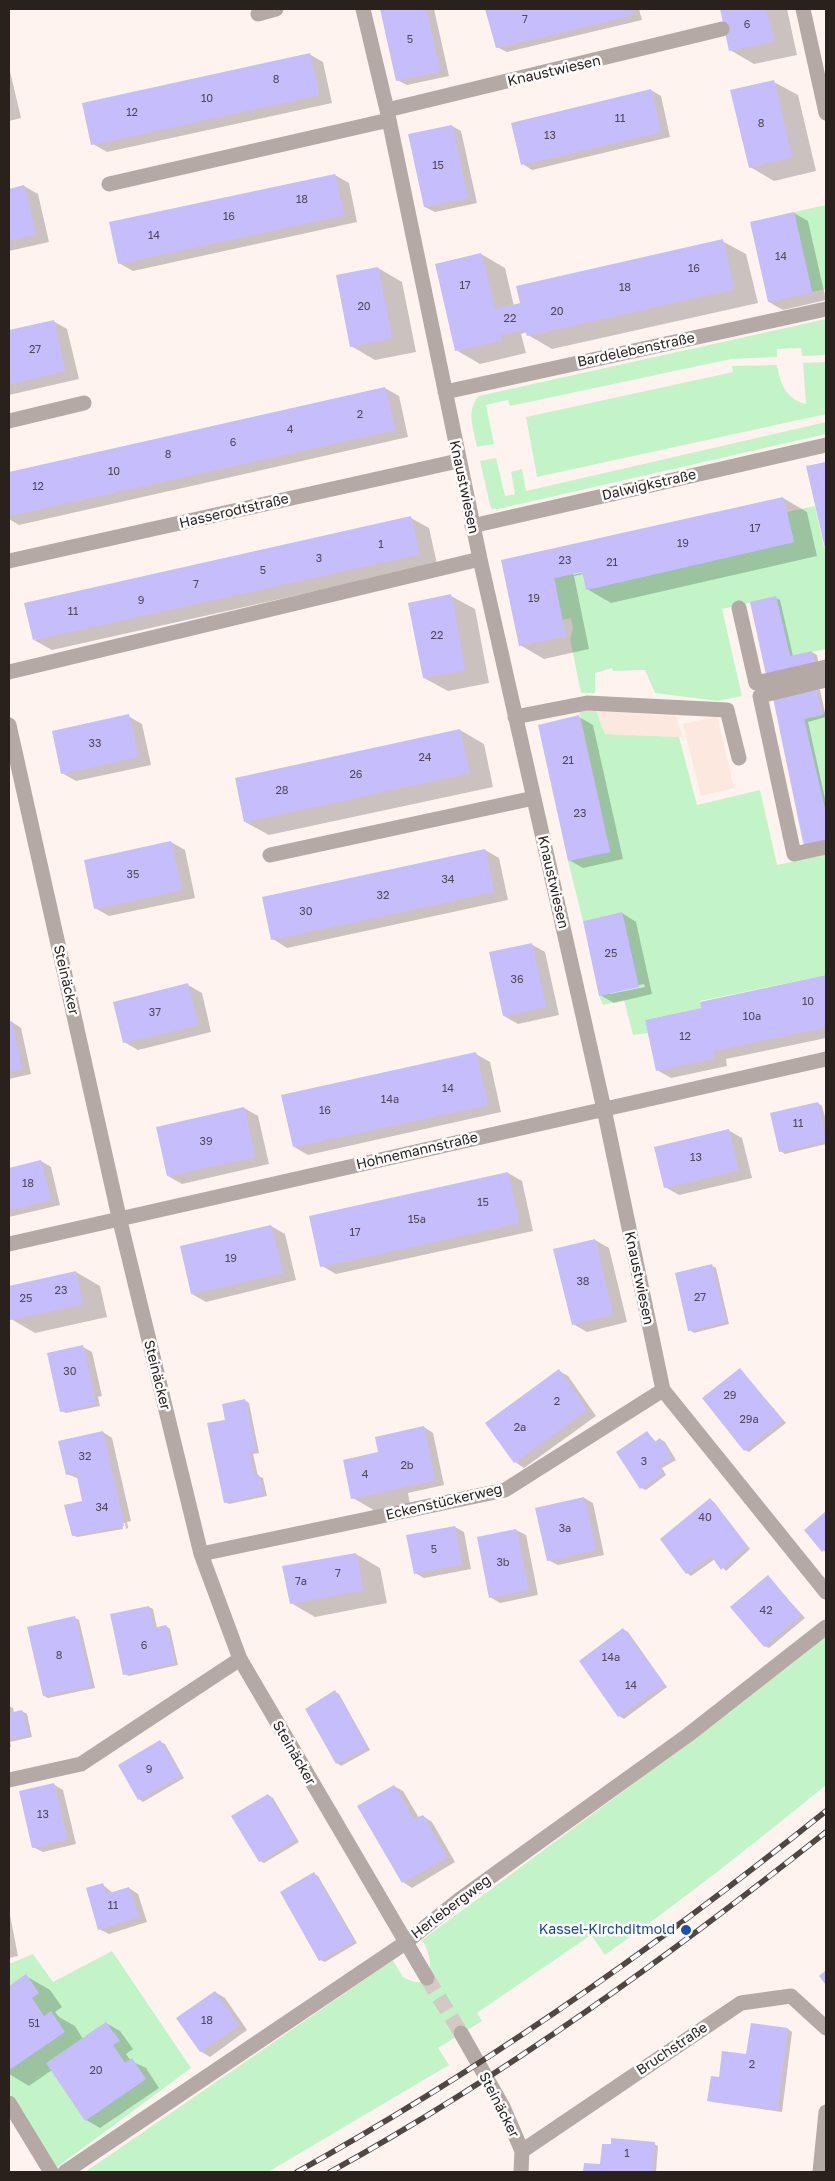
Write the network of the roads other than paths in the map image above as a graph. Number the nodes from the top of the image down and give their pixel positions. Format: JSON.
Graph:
{"nodes":[{"id":1,"x":276,"y":9,"type":"edge"},
{"id":2,"x":363,"y":9,"type":"edge"},
{"id":3,"x":803,"y":9,"type":"edge"},
{"id":4,"x":258,"y":14,"type":"dead end"},
{"id":5,"x":722,"y":29,"type":"dead end"},
{"id":6,"x":826,"y":113,"type":"edge"},
{"id":7,"x":388,"y":115,"type":"junction"},
{"id":8,"x":109,"y":184,"type":"dead end"},
{"id":9,"x":826,"y":309,"type":"edge"},
{"id":10,"x":445,"y":392,"type":"junction"},
{"id":11,"x":84,"y":403,"type":"dead end"},
{"id":12,"x":9,"y":421,"type":"edge"},
{"id":13,"x":826,"y":444,"type":"edge"},
{"id":14,"x":458,"y":461,"type":"junction"},
{"id":15,"x":472,"y":526,"type":"junction"},
{"id":16,"x":480,"y":559,"type":"junction"},
{"id":17,"x":9,"y":561,"type":"edge"},
{"id":18,"x":739,"y":608,"type":"dead end"},
{"id":19,"x":826,"y":666,"type":"edge"},
{"id":20,"x":9,"y":672,"type":"edge"},
{"id":21,"x":826,"y":680,"type":"edge"},
{"id":22,"x":515,"y":717,"type":"junction"},
{"id":23,"x":9,"y":724,"type":"edge"},
{"id":24,"x":739,"y":758,"type":"dead end"},
{"id":25,"x":534,"y":798,"type":"junction"},
{"id":26,"x":826,"y":848,"type":"edge"},
{"id":27,"x":270,"y":855,"type":"dead end"},
{"id":28,"x":826,"y":1059,"type":"edge"},
{"id":29,"x":604,"y":1109,"type":"junction"},
{"id":30,"x":119,"y":1218,"type":"junction"},
{"id":31,"x":9,"y":1244,"type":"edge"},
{"id":32,"x":663,"y":1390,"type":"junction"},
{"id":33,"x":201,"y":1554,"type":"junction"},
{"id":34,"x":826,"y":1592,"type":"edge"},
{"id":35,"x":826,"y":1626,"type":"edge"},
{"id":36,"x":240,"y":1659,"type":"junction"},
{"id":37,"x":9,"y":1780,"type":"edge"},
{"id":38,"x":405,"y":1943,"type":"junction"},
{"id":39,"x":427,"y":1978,"type":"tunnel mouth"},
{"id":40,"x":826,"y":2028,"type":"edge"},
{"id":41,"x":461,"y":2033,"type":"tunnel mouth"},
{"id":42,"x":9,"y":2103,"type":"edge"},
{"id":43,"x":826,"y":2112,"type":"edge"},
{"id":44,"x":522,"y":2151,"type":"junction"},
{"id":45,"x":51,"y":2172,"type":"edge"},
{"id":46,"x":65,"y":2172,"type":"edge"},
{"id":47,"x":521,"y":2172,"type":"edge"},
{"id":48,"x":820,"y":2172,"type":"edge"}],
"edges":[{"from":1,"to":4,"type":"street"},
{"from":2,"to":7,"type":"street","name":"Knaustwiesen"},
{"from":3,"to":6,"type":"street"},
{"from":5,"to":7,"type":"street","name":"Knaustwiesen"},
{"from":7,"to":8,"type":"street","name":"Knaustwiesen"},
{"from":7,"to":10,"type":"street","name":"Knaustwiesen"},
{"from":9,"to":10,"type":"street","name":"Bardelebenstraße"},
{"from":10,"to":14,"type":"street","name":"Knaustwiesen"},
{"from":11,"to":12,"type":"street"},
{"from":13,"to":15,"type":"street","name":"Dalwigkstraße"},
{"from":14,"to":15,"type":"street","name":"Knaustwiesen"},
{"from":14,"to":17,"type":"street","name":"Hasserodtstraße"},
{"from":15,"to":16,"type":"street","name":"Knaustwiesen"},
{"from":16,"to":20,"type":"street"},
{"from":16,"to":22,"type":"street","name":"Knaustwiesen"},
{"from":18,"to":19,"type":"street"},
{"from":21,"to":26,"type":"street"},
{"from":22,"to":24,"type":"street"},
{"from":22,"to":25,"type":"street","name":"Knaustwiesen"},
{"from":23,"to":30,"type":"street","name":"Steinäcker"},
{"from":25,"to":27,"type":"street"},
{"from":25,"to":29,"type":"street","name":"Knaustwiesen"},
{"from":28,"to":29,"type":"street","name":"Hohnemannstraße"},
{"from":29,"to":30,"type":"street","name":"Hohnemannstraße"},
{"from":29,"to":32,"type":"street","name":"Knaustwiesen"},
{"from":30,"to":31,"type":"street","name":"Hohnemannstraße"},
{"from":30,"to":33,"type":"street","name":"Steinäcker"},
{"from":32,"to":33,"type":"street","name":"Eckenstückerweg"},
{"from":32,"to":34,"type":"street","name":"Knaustwiesen"},
{"from":33,"to":36,"type":"street","name":"Steinäcker"},
{"from":35,"to":38,"type":"street","name":"Herlebergweg"},
{"from":36,"to":37,"type":"street"},
{"from":36,"to":38,"type":"street","name":"Steinäcker"},
{"from":38,"to":39,"type":"street","name":"Steinäcker"},
{"from":38,"to":46,"type":"street","name":"Herlebergweg"},
{"from":40,"to":44,"type":"street","name":"Bruchstraße"},
{"from":41,"to":44,"type":"street","name":"Steinäcker"},
{"from":42,"to":45,"type":"street"},
{"from":43,"to":48,"type":"street"},
{"from":44,"to":47,"type":"street"}]}
